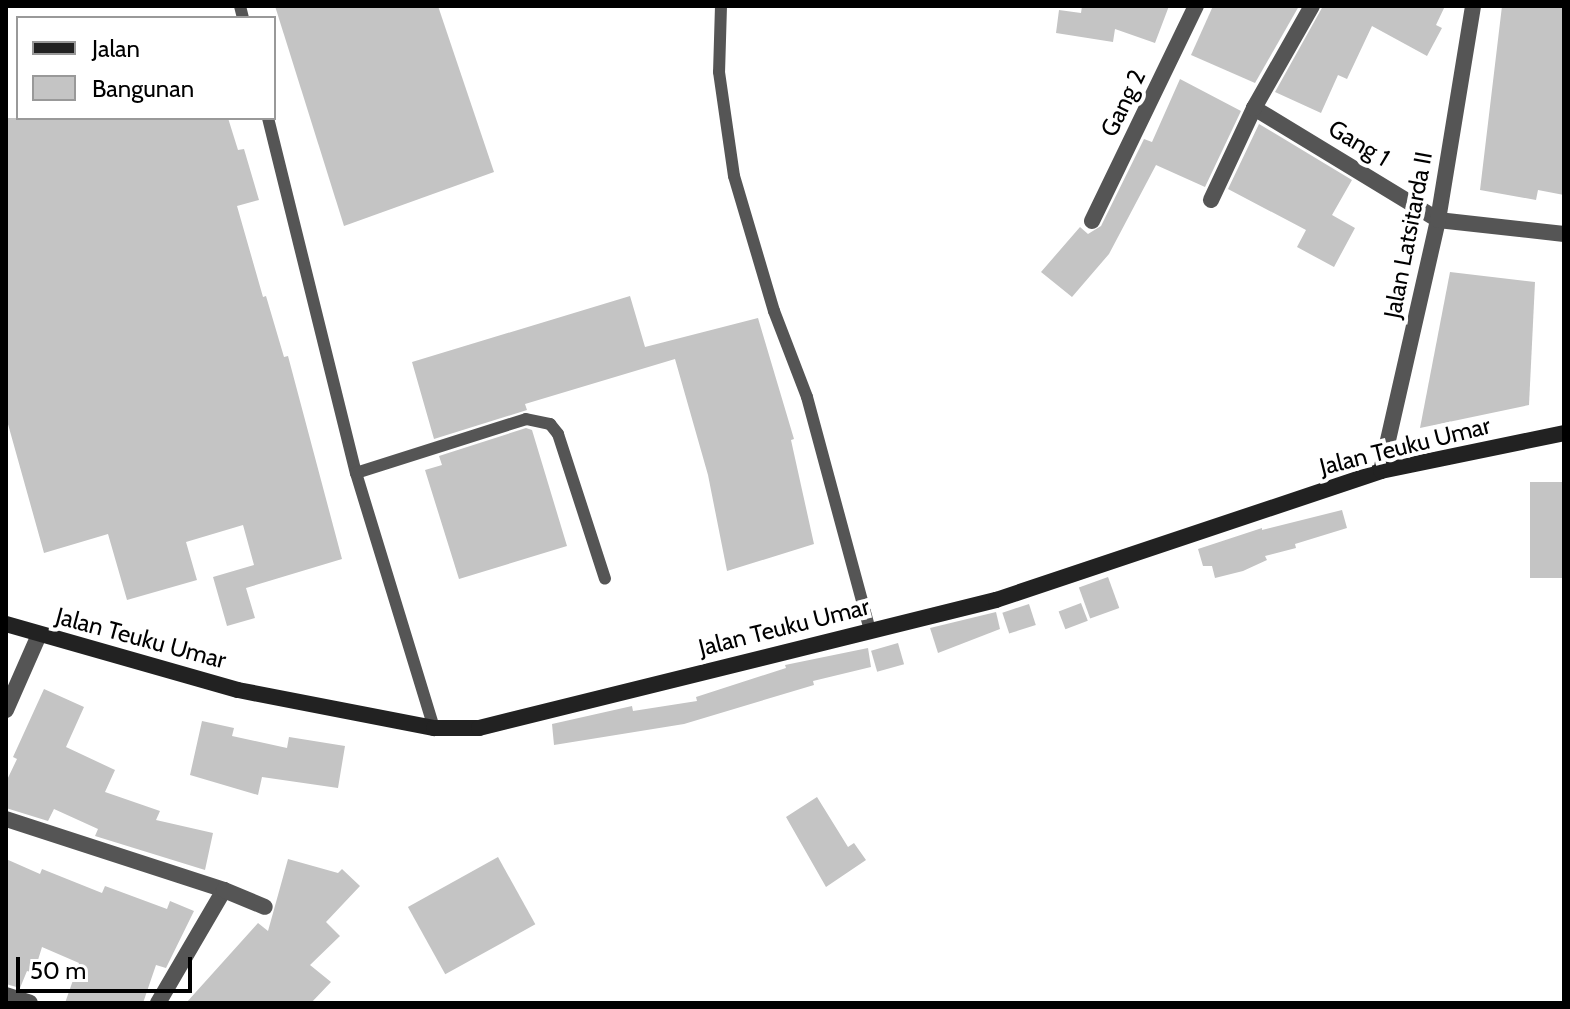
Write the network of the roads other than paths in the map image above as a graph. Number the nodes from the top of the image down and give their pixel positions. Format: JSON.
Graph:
{"nodes":[{"id":1,"x":721,"y":6,"type":"edge"},
{"id":2,"x":1196,"y":6,"type":"edge"},
{"id":3,"x":1312,"y":6,"type":"edge"},
{"id":4,"x":1473,"y":6,"type":"edge"},
{"id":5,"x":1254,"y":108,"type":"junction"},
{"id":6,"x":268,"y":120,"type":"edge"},
{"id":7,"x":1211,"y":200,"type":"dead end"},
{"id":8,"x":1438,"y":220,"type":"junction"},
{"id":9,"x":1092,"y":221,"type":"dead end"},
{"id":10,"x":1564,"y":234,"type":"edge"},
{"id":11,"x":1564,"y":433,"type":"edge"},
{"id":12,"x":1381,"y":471,"type":"junction"},
{"id":13,"x":356,"y":473,"type":"junction"},
{"id":14,"x":605,"y":579,"type":"dead end"},
{"id":15,"x":6,"y":624,"type":"edge"},
{"id":16,"x":870,"y":630,"type":"junction"},
{"id":17,"x":39,"y":635,"type":"junction"},
{"id":18,"x":6,"y":710,"type":"edge"},
{"id":19,"x":434,"y":728,"type":"junction"},
{"id":20,"x":6,"y":819,"type":"edge"},
{"id":21,"x":224,"y":890,"type":"junction"},
{"id":22,"x":265,"y":907,"type":"dead end"},
{"id":23,"x":6,"y":995,"type":"edge"},
{"id":24,"x":30,"y":1003,"type":"edge"},
{"id":25,"x":158,"y":1003,"type":"edge"}],
"edges":[{"from":1,"to":16,"type":"lane"},
{"from":2,"to":9,"type":"street","name":"Gang 2"},
{"from":3,"to":5,"type":"street"},
{"from":4,"to":8,"type":"street","name":"Jalan Latsitarda II"},
{"from":5,"to":7,"type":"street"},
{"from":5,"to":8,"type":"street","name":"Gang 1"},
{"from":6,"to":13,"type":"lane"},
{"from":8,"to":10,"type":"street"},
{"from":8,"to":12,"type":"street","name":"Jalan Latsitarda II"},
{"from":11,"to":12,"type":"main road","name":"Jalan Teuku Umar"},
{"from":12,"to":16,"type":"main road","name":"Jalan Teuku Umar"},
{"from":13,"to":14,"type":"lane"},
{"from":13,"to":19,"type":"lane"},
{"from":15,"to":17,"type":"main road","name":"Jalan Teuku Umar"},
{"from":16,"to":19,"type":"main road","name":"Jalan Teuku Umar"},
{"from":17,"to":18,"type":"street"},
{"from":17,"to":19,"type":"main road","name":"Jalan Teuku Umar"},
{"from":20,"to":21,"type":"street"},
{"from":21,"to":22,"type":"street"},
{"from":21,"to":25,"type":"street"},
{"from":23,"to":24,"type":"street"}]}
